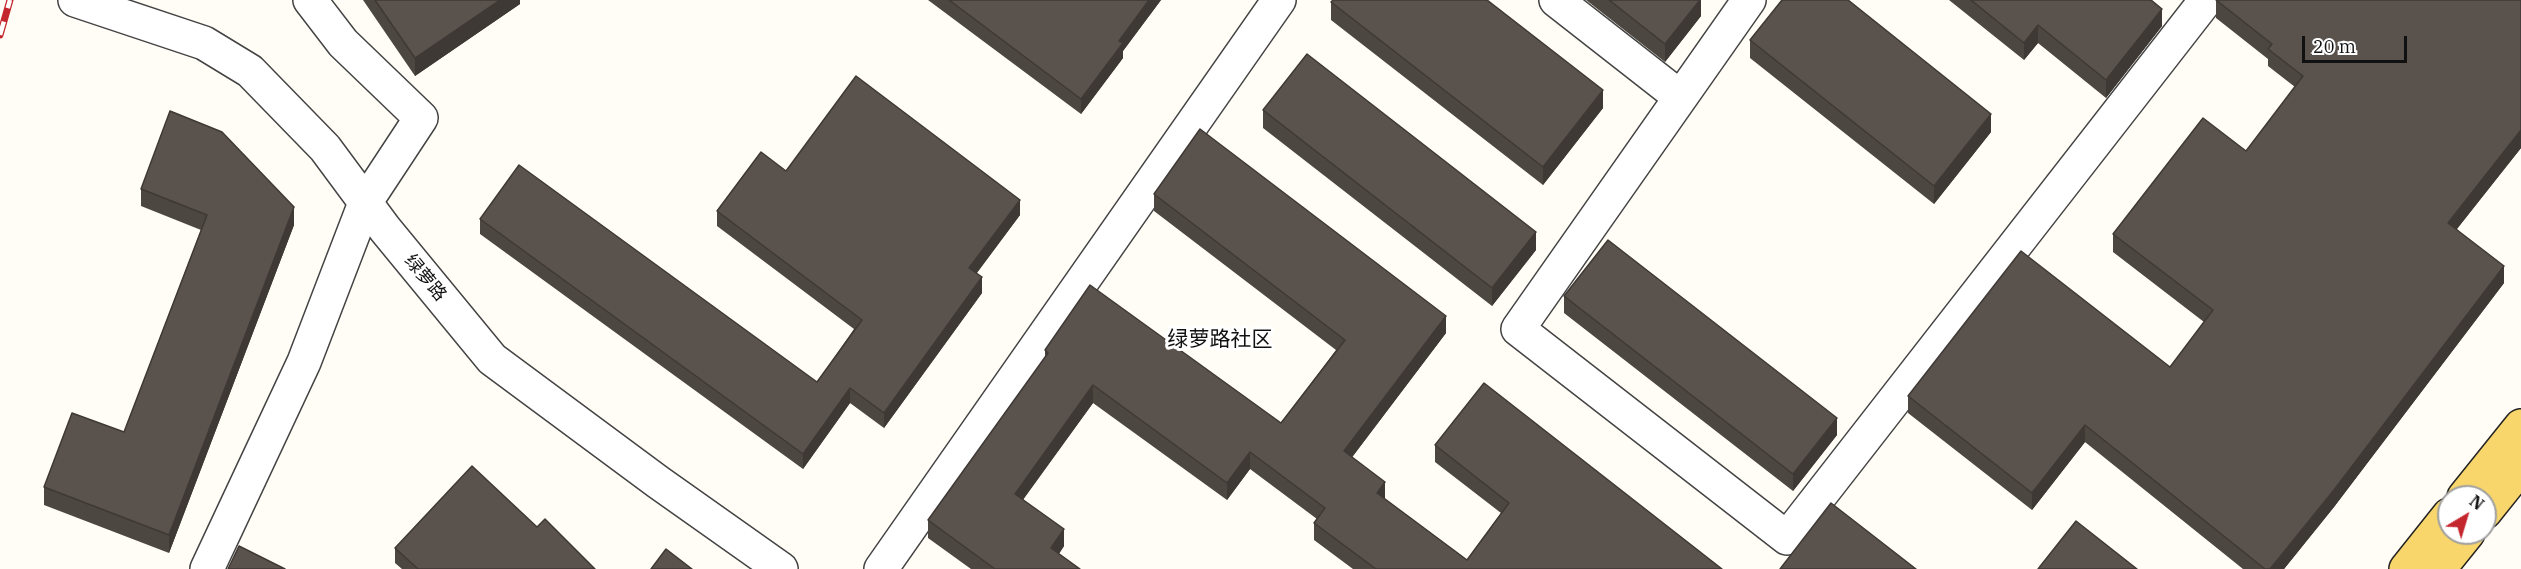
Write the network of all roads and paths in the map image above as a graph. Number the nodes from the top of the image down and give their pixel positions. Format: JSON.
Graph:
{"nodes":[{"id":1,"x":75,"y":0,"type":"edge"},
{"id":2,"x":310,"y":0,"type":"edge"},
{"id":3,"x":1279,"y":0,"type":"edge"},
{"id":4,"x":1556,"y":0,"type":"edge"},
{"id":5,"x":1749,"y":0,"type":"edge"},
{"id":6,"x":2206,"y":0,"type":"edge"},
{"id":7,"x":1680,"y":97,"type":"junction"},
{"id":8,"x":365,"y":203,"type":"junction"},
{"id":9,"x":2521,"y":426,"type":"edge"},
{"id":10,"x":2521,"y":467,"type":"edge"},
{"id":11,"x":2474,"y":485,"type":"edge"},
{"id":12,"x":2497,"y":497,"type":"edge"},
{"id":13,"x":2437,"y":530,"type":"edge"},
{"id":14,"x":2458,"y":545,"type":"edge"},
{"id":15,"x":207,"y":569,"type":"edge"},
{"id":16,"x":781,"y":569,"type":"edge"},
{"id":17,"x":881,"y":569,"type":"edge"},
{"id":18,"x":2406,"y":569,"type":"edge"},
{"id":19,"x":2439,"y":569,"type":"edge"}],
"edges":[{"from":1,"to":8,"type":"street","name":"绿萝路"},
{"from":2,"to":8,"type":"street"},
{"from":3,"to":17,"type":"street"},
{"from":4,"to":7,"type":"street"},
{"from":5,"to":7,"type":"street"},
{"from":6,"to":7,"type":"street"},
{"from":8,"to":15,"type":"street"},
{"from":8,"to":16,"type":"street","name":"绿萝路"},
{"from":9,"to":11,"type":"main road"},
{"from":10,"to":12,"type":"main road"},
{"from":13,"to":18,"type":"main road"},
{"from":14,"to":19,"type":"main road"}]}
